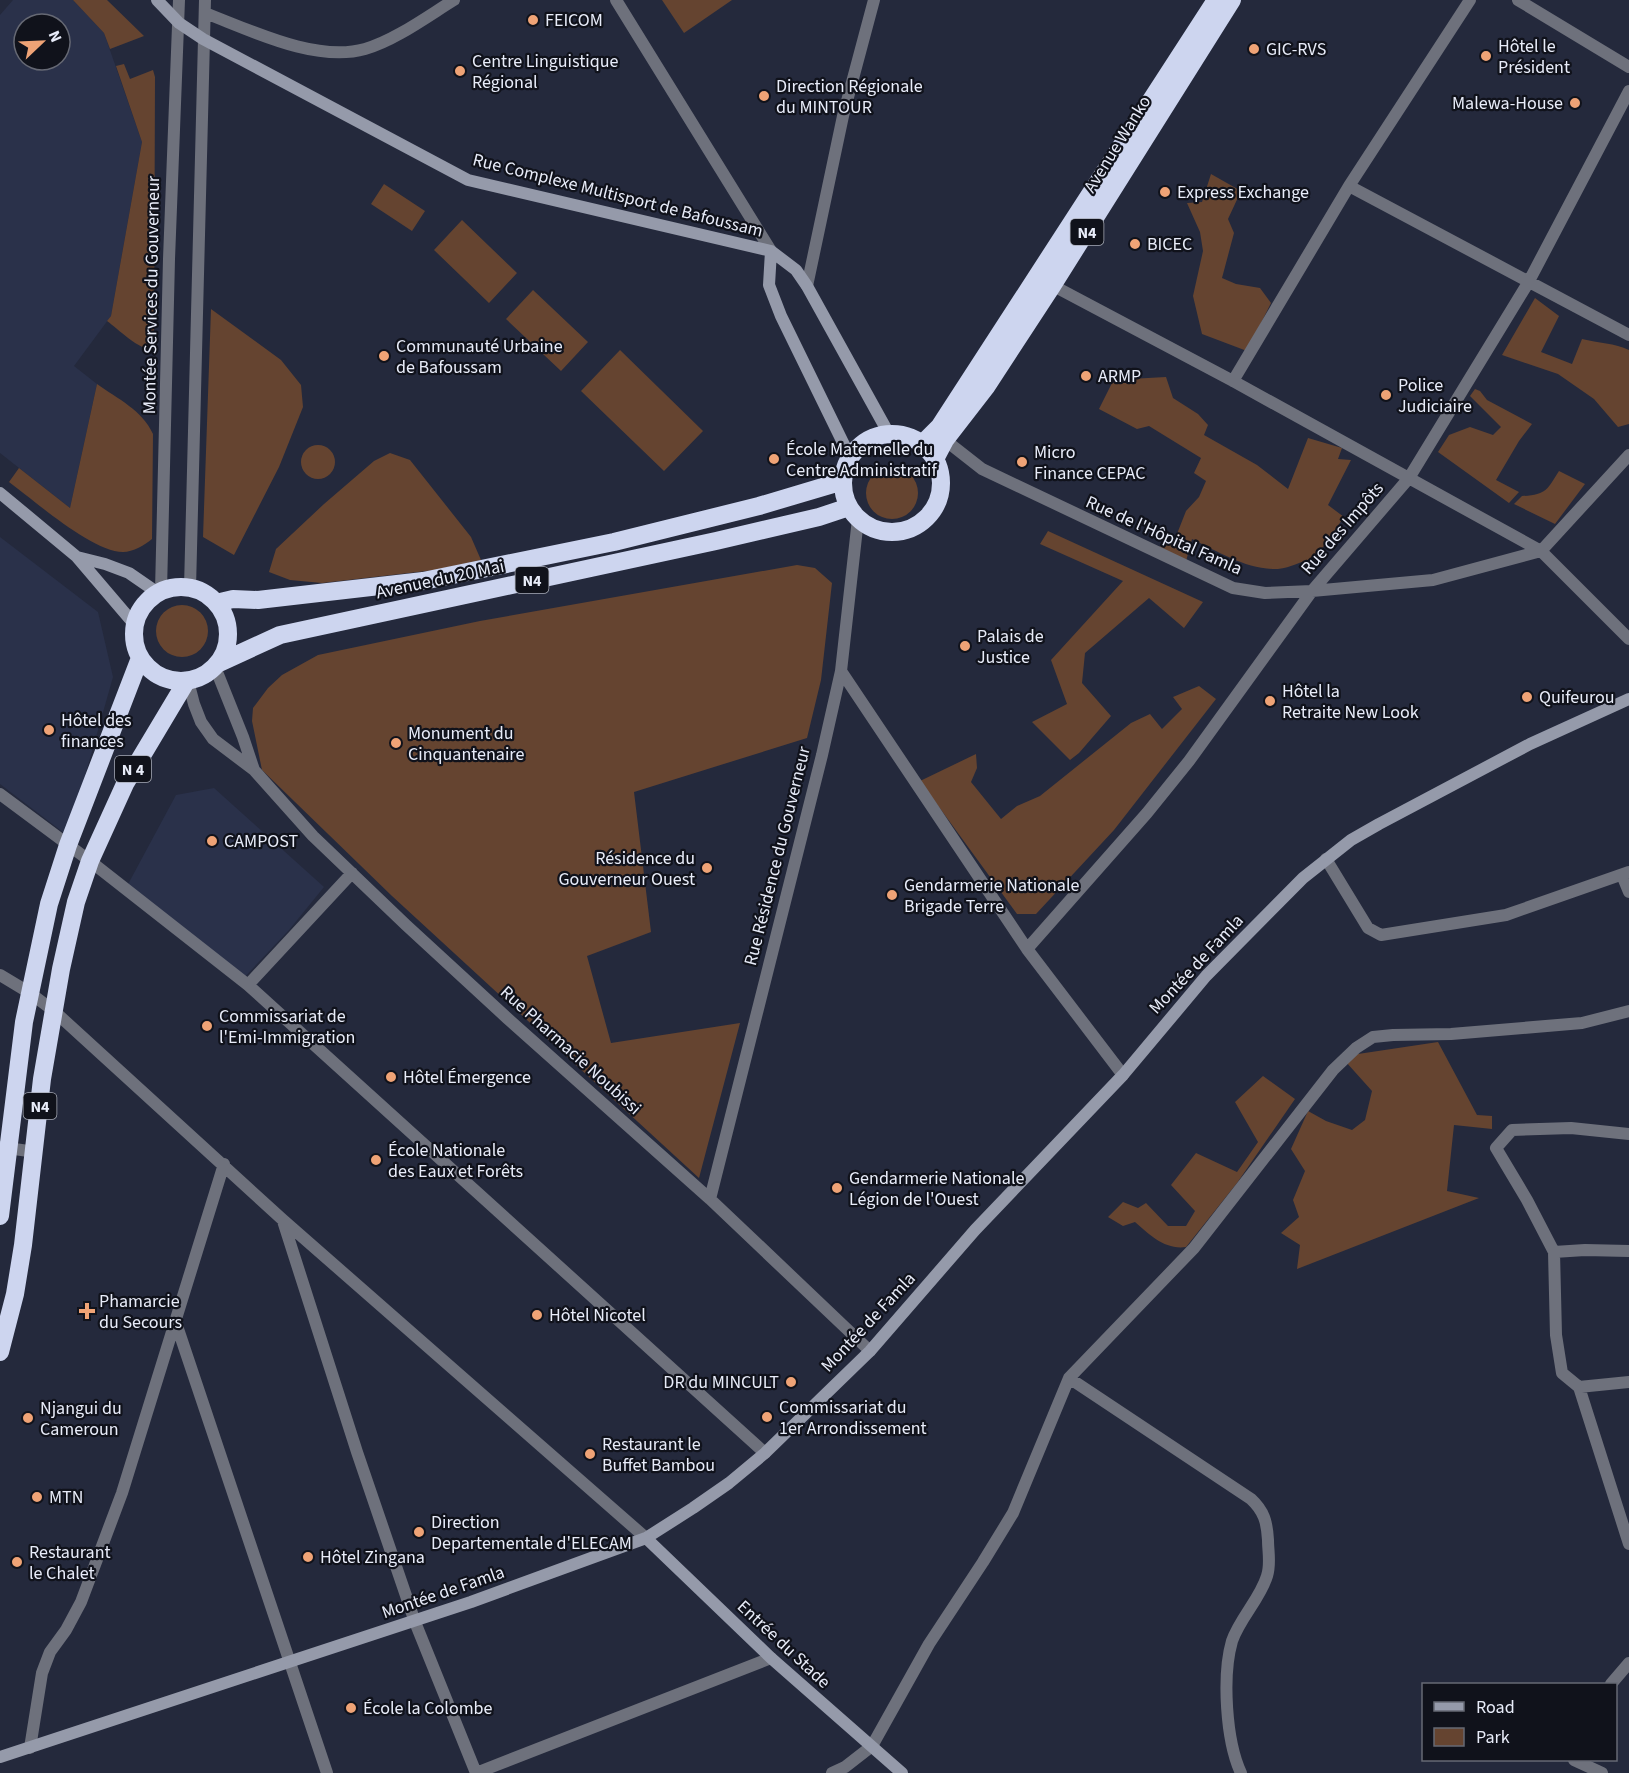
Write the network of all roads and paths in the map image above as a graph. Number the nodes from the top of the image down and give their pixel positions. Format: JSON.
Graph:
{"nodes":[{"id":1,"x":156,"y":0,"type":"edge"},
{"id":2,"x":179,"y":0,"type":"edge"},
{"id":3,"x":205,"y":0,"type":"edge"},
{"id":4,"x":454,"y":0,"type":"edge"},
{"id":5,"x":616,"y":0,"type":"edge"},
{"id":6,"x":874,"y":0,"type":"edge"},
{"id":7,"x":1216,"y":0,"type":"edge"},
{"id":8,"x":1232,"y":0,"type":"edge"},
{"id":9,"x":1470,"y":0,"type":"edge"},
{"id":10,"x":1518,"y":0,"type":"edge"},
{"id":11,"x":205,"y":13,"type":"junction"},
{"id":12,"x":179,"y":23,"type":"junction"},
{"id":13,"x":203,"y":39,"type":"junction"},
{"id":14,"x":1629,"y":67,"type":"edge"},
{"id":15,"x":1629,"y":92,"type":"edge"},
{"id":16,"x":1349,"y":186,"type":"junction"},
{"id":17,"x":771,"y":251,"type":"junction"},
{"id":18,"x":1045,"y":281,"type":"junction"},
{"id":19,"x":1528,"y":283,"type":"junction"},
{"id":20,"x":807,"y":286,"type":"junction"},
{"id":21,"x":1629,"y":335,"type":"edge"},
{"id":22,"x":1233,"y":381,"type":"junction"},
{"id":23,"x":889,"y":434,"type":"junction"},
{"id":24,"x":945,"y":440,"type":"junction"},
{"id":25,"x":922,"y":444,"type":"junction"},
{"id":26,"x":1629,"y":455,"type":"edge"},
{"id":27,"x":850,"y":457,"type":"junction"},
{"id":28,"x":935,"y":459,"type":"junction"},
{"id":29,"x":1409,"y":478,"type":"junction"},
{"id":30,"x":843,"y":481,"type":"junction"},
{"id":31,"x":0,"y":493,"type":"edge"},
{"id":32,"x":854,"y":513,"type":"junction"},
{"id":33,"x":1541,"y":551,"type":"junction"},
{"id":34,"x":77,"y":557,"type":"junction"},
{"id":35,"x":190,"y":588,"type":"junction"},
{"id":36,"x":1312,"y":591,"type":"junction"},
{"id":37,"x":159,"y":592,"type":"junction"},
{"id":38,"x":216,"y":603,"type":"junction"},
{"id":39,"x":135,"y":625,"type":"junction"},
{"id":40,"x":1629,"y":639,"type":"edge"},
{"id":41,"x":140,"y":658,"type":"junction"},
{"id":42,"x":217,"y":665,"type":"junction"},
{"id":43,"x":841,"y":671,"type":"junction"},
{"id":44,"x":187,"y":681,"type":"junction"},
{"id":45,"x":1629,"y":699,"type":"edge"},
{"id":46,"x":254,"y":770,"type":"junction"},
{"id":47,"x":0,"y":794,"type":"edge"},
{"id":48,"x":68,"y":845,"type":"junction"},
{"id":49,"x":1326,"y":859,"type":"junction"},
{"id":50,"x":90,"y":861,"type":"junction"},
{"id":51,"x":352,"y":873,"type":"junction"},
{"id":52,"x":1625,"y":874,"type":"edge"},
{"id":53,"x":1629,"y":892,"type":"edge"},
{"id":54,"x":1027,"y":949,"type":"junction"},
{"id":55,"x":0,"y":975,"type":"edge"},
{"id":56,"x":248,"y":985,"type":"junction"},
{"id":57,"x":30,"y":993,"type":"junction"},
{"id":58,"x":54,"y":1011,"type":"junction"},
{"id":59,"x":1629,"y":1011,"type":"edge"},
{"id":60,"x":1123,"y":1075,"type":"junction"},
{"id":61,"x":1629,"y":1134,"type":"edge"},
{"id":62,"x":4,"y":1147,"type":"edge"},
{"id":63,"x":35,"y":1152,"type":"junction"},
{"id":64,"x":224,"y":1164,"type":"junction"},
{"id":65,"x":710,"y":1198,"type":"junction"},
{"id":66,"x":0,"y":1216,"type":"edge"},
{"id":67,"x":283,"y":1220,"type":"junction"},
{"id":68,"x":1629,"y":1251,"type":"edge"},
{"id":69,"x":1554,"y":1252,"type":"junction"},
{"id":70,"x":176,"y":1323,"type":"junction"},
{"id":71,"x":870,"y":1350,"type":"junction"},
{"id":72,"x":0,"y":1352,"type":"edge"},
{"id":73,"x":1069,"y":1378,"type":"junction"},
{"id":74,"x":1629,"y":1382,"type":"edge"},
{"id":75,"x":1579,"y":1387,"type":"junction"},
{"id":76,"x":765,"y":1453,"type":"junction"},
{"id":77,"x":646,"y":1538,"type":"junction"},
{"id":78,"x":1629,"y":1544,"type":"edge"},
{"id":79,"x":415,"y":1622,"type":"junction"},
{"id":80,"x":771,"y":1658,"type":"junction"},
{"id":81,"x":290,"y":1662,"type":"junction"},
{"id":82,"x":1629,"y":1663,"type":"edge"},
{"id":83,"x":1612,"y":1683,"type":"edge"},
{"id":84,"x":872,"y":1746,"type":"junction"},
{"id":85,"x":30,"y":1748,"type":"junction"},
{"id":86,"x":0,"y":1757,"type":"edge"},
{"id":87,"x":1576,"y":1761,"type":"edge"},
{"id":88,"x":327,"y":1773,"type":"edge"},
{"id":89,"x":476,"y":1773,"type":"edge"},
{"id":90,"x":832,"y":1773,"type":"edge"},
{"id":91,"x":902,"y":1773,"type":"edge"},
{"id":92,"x":1241,"y":1773,"type":"edge"},
{"id":93,"x":1602,"y":1773,"type":"edge"}],
"edges":[{"from":1,"to":12,"type":"street","name":"Rue Complexe Multisport de Bafoussam"},
{"from":2,"to":12,"type":"street","name":"Montée Services du Gouverneur"},
{"from":3,"to":11,"type":"street"},
{"from":4,"to":11,"type":"street"},
{"from":5,"to":17,"type":"street"},
{"from":6,"to":20,"type":"street"},
{"from":7,"to":18,"type":"highway","name":"Avenue Wanko","number":"N4"},
{"from":8,"to":18,"type":"highway","name":"Avenue Wanko","number":"N4"},
{"from":9,"to":16,"type":"street"},
{"from":10,"to":14,"type":"street"},
{"from":11,"to":13,"type":"street"},
{"from":12,"to":13,"type":"street","name":"Rue Complexe Multisport de Bafoussam"},
{"from":12,"to":37,"type":"street","name":"Montée Services du Gouverneur"},
{"from":13,"to":17,"type":"street","name":"Rue Complexe Multisport de Bafoussam"},
{"from":13,"to":35,"type":"street"},
{"from":15,"to":19,"type":"street","name":"Rue des Impôts"},
{"from":16,"to":19,"type":"street"},
{"from":16,"to":22,"type":"street"},
{"from":17,"to":20,"type":"street"},
{"from":17,"to":27,"type":"street"},
{"from":18,"to":22,"type":"street"},
{"from":18,"to":24,"type":"highway","name":"Avenue Wanko","number":"N4"},
{"from":18,"to":25,"type":"highway","name":"Avenue Wanko","number":"N4"},
{"from":19,"to":21,"type":"street"},
{"from":19,"to":29,"type":"street","name":"Rue des Impôts"},
{"from":20,"to":23,"type":"street"},
{"from":22,"to":29,"type":"street"},
{"from":23,"to":25,"type":"highway"},
{"from":23,"to":27,"type":"highway"},
{"from":24,"to":28,"type":"highway","name":"Avenue Wanko","number":"N4"},
{"from":24,"to":36,"type":"street","name":"Rue de l'Hôpital Famla"},
{"from":25,"to":28,"type":"highway"},
{"from":26,"to":33,"type":"street"},
{"from":27,"to":30,"type":"highway"},
{"from":28,"to":32,"type":"highway"},
{"from":29,"to":33,"type":"street"},
{"from":29,"to":36,"type":"street","name":"Rue des Impôts"},
{"from":30,"to":32,"type":"highway"},
{"from":30,"to":38,"type":"highway","name":"Avenue du 20 Mai","number":"N4"},
{"from":31,"to":34,"type":"street"},
{"from":32,"to":42,"type":"highway","name":"Avenue du 20 Mai","number":"N4"},
{"from":32,"to":43,"type":"street","name":"Rue Résidence du Gouverneur"},
{"from":33,"to":36,"type":"street","name":"Rue de l'Hôpital Famla"},
{"from":33,"to":40,"type":"street"},
{"from":34,"to":37,"type":"street"},
{"from":34,"to":39,"type":"street"},
{"from":35,"to":37,"type":"highway"},
{"from":35,"to":38,"type":"highway"},
{"from":36,"to":54,"type":"street","name":"Rue des Impôts"},
{"from":37,"to":39,"type":"highway"},
{"from":38,"to":42,"type":"highway"},
{"from":39,"to":41,"type":"highway"},
{"from":41,"to":44,"type":"highway"},
{"from":41,"to":48,"type":"highway","number":"N 4"},
{"from":42,"to":44,"type":"highway"},
{"from":42,"to":46,"type":"street","name":"Rue Pharmacie Noubissi"},
{"from":43,"to":54,"type":"street"},
{"from":43,"to":65,"type":"street","name":"Rue Résidence du Gouverneur"},
{"from":44,"to":46,"type":"street","name":"Rue Pharmacie Noubissi"},
{"from":44,"to":50,"type":"highway","number":"N 4"},
{"from":45,"to":49,"type":"street","name":"Montée de Famla"},
{"from":46,"to":51,"type":"street","name":"Rue Pharmacie Noubissi"},
{"from":47,"to":48,"type":"street"},
{"from":48,"to":50,"type":"street"},
{"from":48,"to":57,"type":"highway","number":"N4"},
{"from":49,"to":52,"type":"street"},
{"from":49,"to":60,"type":"street","name":"Montée de Famla"},
{"from":50,"to":56,"type":"street"},
{"from":50,"to":58,"type":"highway","number":"N4"},
{"from":51,"to":56,"type":"street"},
{"from":51,"to":65,"type":"street","name":"Rue Pharmacie Noubissi"},
{"from":52,"to":53,"type":"street"},
{"from":54,"to":60,"type":"street"},
{"from":55,"to":57,"type":"street"},
{"from":56,"to":76,"type":"street"},
{"from":57,"to":58,"type":"street"},
{"from":57,"to":62,"type":"highway","number":"N4"},
{"from":58,"to":63,"type":"highway","number":"N4"},
{"from":58,"to":64,"type":"street"},
{"from":59,"to":73,"type":"street"},
{"from":60,"to":71,"type":"street","name":"Montée de Famla"},
{"from":61,"to":69,"type":"street"},
{"from":62,"to":63,"type":"street"},
{"from":62,"to":66,"type":"highway","number":"N4"},
{"from":63,"to":72,"type":"highway","number":"N4"},
{"from":64,"to":67,"type":"street"},
{"from":64,"to":70,"type":"street"},
{"from":65,"to":71,"type":"street","name":"Rue Pharmacie Noubissi"},
{"from":67,"to":77,"type":"street"},
{"from":67,"to":79,"type":"street"},
{"from":68,"to":69,"type":"street"},
{"from":69,"to":75,"type":"street"},
{"from":70,"to":81,"type":"street"},
{"from":70,"to":85,"type":"street"},
{"from":71,"to":76,"type":"street","name":"Montée de Famla"},
{"from":73,"to":84,"type":"street"},
{"from":73,"to":92,"type":"street"},
{"from":74,"to":75,"type":"street"},
{"from":75,"to":78,"type":"street"},
{"from":76,"to":77,"type":"street","name":"Montée de Famla"},
{"from":77,"to":79,"type":"street","name":"Montée de Famla"},
{"from":77,"to":80,"type":"street","name":"Entrée du Stade"},
{"from":79,"to":81,"type":"street","name":"Montée de Famla"},
{"from":79,"to":89,"type":"street"},
{"from":80,"to":84,"type":"street","name":"Entrée du Stade"},
{"from":80,"to":89,"type":"street"},
{"from":81,"to":85,"type":"street","name":"Montée de Famla"},
{"from":81,"to":88,"type":"street"},
{"from":82,"to":83,"type":"street"},
{"from":84,"to":90,"type":"street"},
{"from":84,"to":91,"type":"street","name":"Entrée du Stade"},
{"from":85,"to":86,"type":"street","name":"Montée de Famla"},
{"from":87,"to":93,"type":"street"}]}
